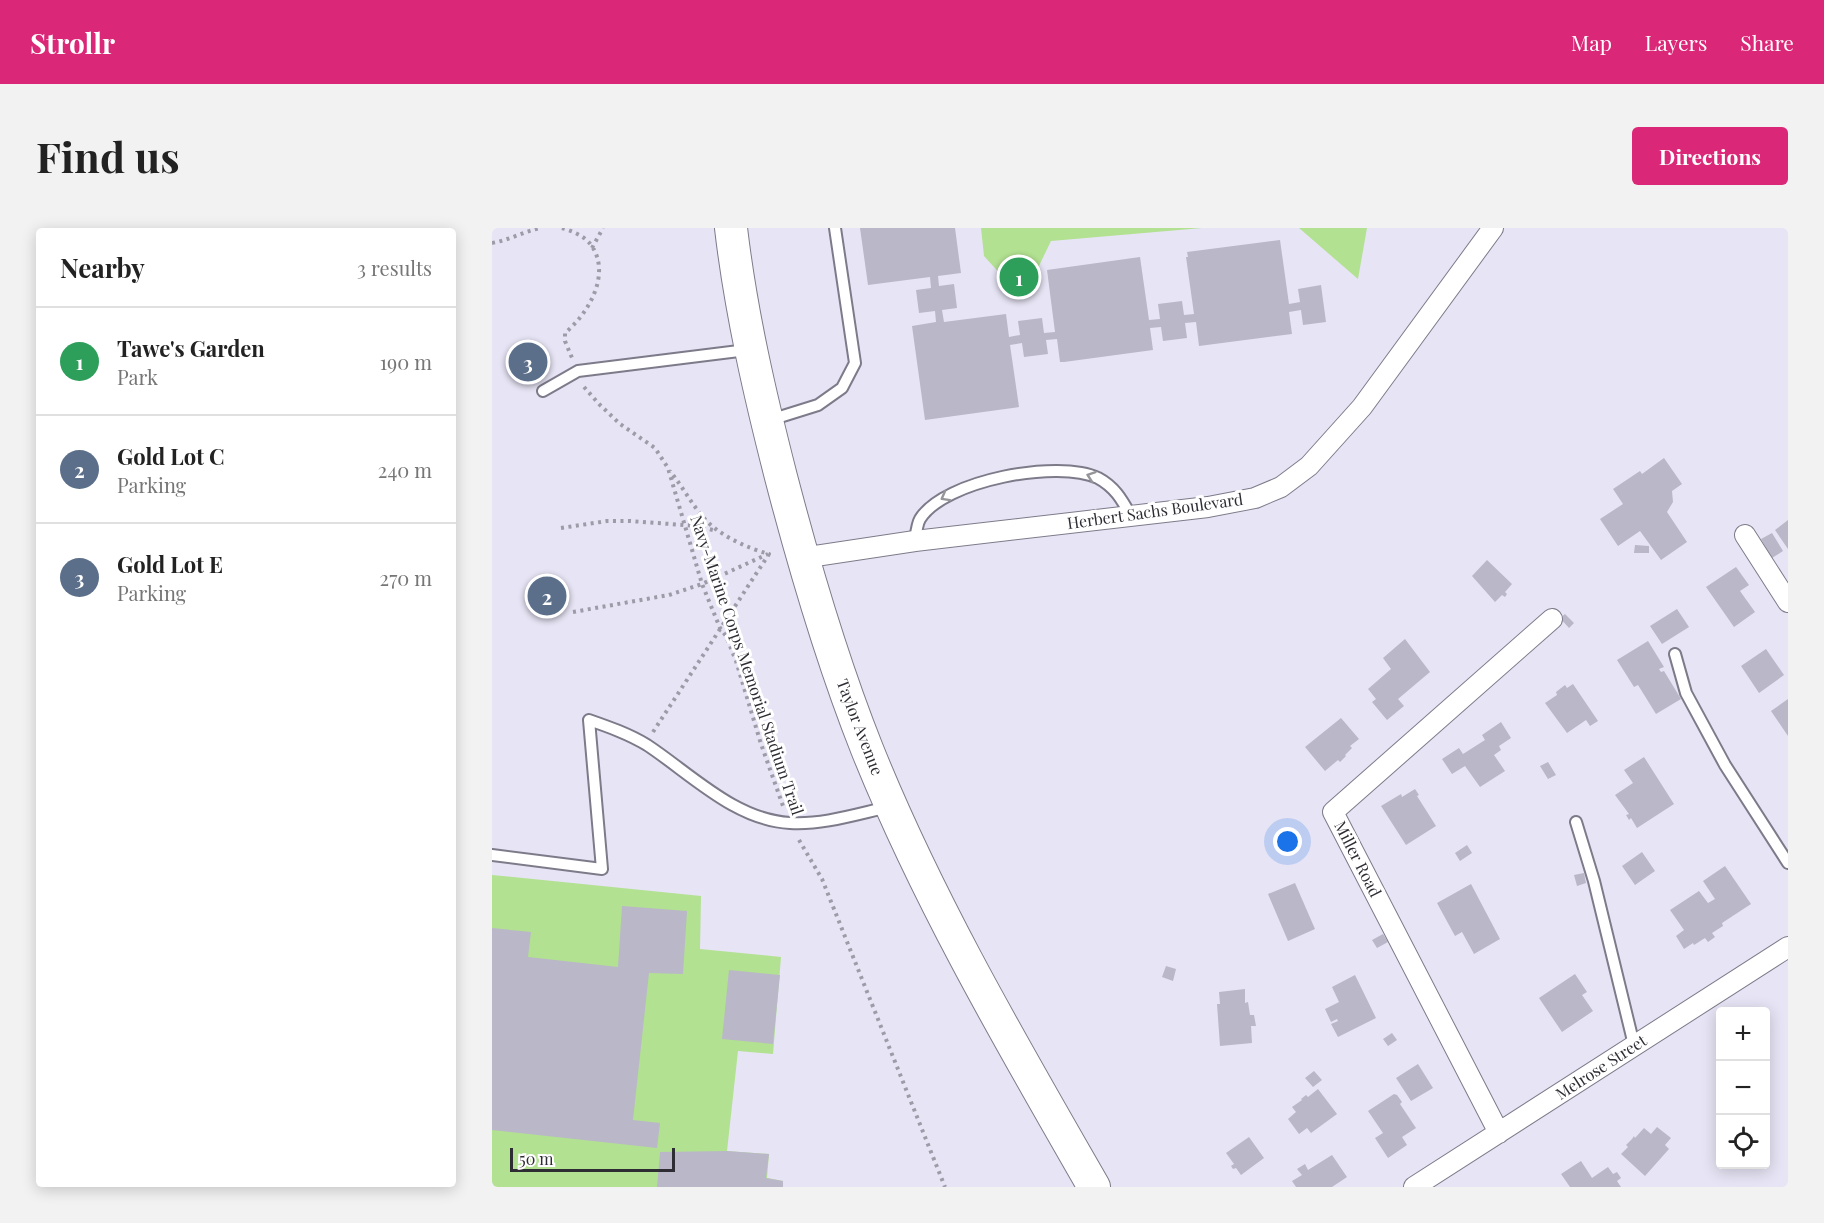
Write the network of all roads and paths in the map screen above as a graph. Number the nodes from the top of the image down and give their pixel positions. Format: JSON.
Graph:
{"nodes":[{"id":1,"x":540,"y":228,"type":"edge"},
{"id":2,"x":562,"y":228,"type":"edge"},
{"id":3,"x":603,"y":228,"type":"edge"},
{"id":4,"x":731,"y":228,"type":"edge"},
{"id":5,"x":835,"y":228,"type":"edge"},
{"id":6,"x":1493,"y":228,"type":"edge"},
{"id":7,"x":492,"y":243,"type":"edge"},
{"id":8,"x":592,"y":248,"type":"junction"},
{"id":9,"x":751,"y":350,"type":"junction"},
{"id":10,"x":578,"y":371,"type":"junction"},
{"id":11,"x":543,"y":391,"type":"dead end"},
{"id":12,"x":767,"y":421,"type":"junction"},
{"id":13,"x":668,"y":468,"type":"junction"},
{"id":14,"x":1131,"y":516,"type":"junction"},
{"id":15,"x":684,"y":525,"type":"junction"},
{"id":16,"x":561,"y":528,"type":"dead end"},
{"id":17,"x":720,"y":532,"type":"junction"},
{"id":18,"x":1745,"y":535,"type":"dead end"},
{"id":19,"x":915,"y":541,"type":"junction"},
{"id":20,"x":800,"y":549,"type":"junction"},
{"id":21,"x":769,"y":554,"type":"junction"},
{"id":22,"x":702,"y":584,"type":"junction"},
{"id":23,"x":1788,"y":602,"type":"edge"},
{"id":24,"x":573,"y":612,"type":"dead end"},
{"id":25,"x":1552,"y":619,"type":"dead end"},
{"id":26,"x":720,"y":628,"type":"junction"},
{"id":27,"x":1675,"y":654,"type":"dead end"},
{"id":28,"x":645,"y":744,"type":"junction"},
{"id":29,"x":892,"y":806,"type":"junction"},
{"id":30,"x":1576,"y":822,"type":"dead end"},
{"id":31,"x":790,"y":823,"type":"junction"},
{"id":32,"x":492,"y":855,"type":"edge"},
{"id":33,"x":1788,"y":863,"type":"edge"},
{"id":34,"x":1788,"y":947,"type":"edge"},
{"id":35,"x":1634,"y":1045,"type":"junction"},
{"id":36,"x":1499,"y":1133,"type":"junction"},
{"id":37,"x":945,"y":1187,"type":"edge"},
{"id":38,"x":1094,"y":1187,"type":"edge"},
{"id":39,"x":1414,"y":1187,"type":"edge"}],
"edges":[{"from":1,"to":7,"type":"path"},
{"from":2,"to":8,"type":"path"},
{"from":3,"to":8,"type":"path"},
{"from":4,"to":9,"type":"main road","name":"Taylor Avenue"},
{"from":5,"to":12,"type":"lane"},
{"from":6,"to":14,"type":"street","name":"Herbert Sachs Boulevard"},
{"from":8,"to":10,"type":"path","name":"Navy-Marine Corps Memorial Stadium Trail"},
{"from":9,"to":10,"type":"lane"},
{"from":9,"to":12,"type":"main road","name":"Taylor Avenue"},
{"from":10,"to":11,"type":"lane"},
{"from":10,"to":13,"type":"path","name":"Navy-Marine Corps Memorial Stadium Trail"},
{"from":12,"to":20,"type":"main road","name":"Taylor Avenue"},
{"from":13,"to":15,"type":"path","name":"Navy-Marine Corps Memorial Stadium Trail"},
{"from":13,"to":17,"type":"path"},
{"from":14,"to":19,"type":"street","name":"Herbert Sachs Boulevard"},
{"from":14,"to":19,"type":"lane","one_way":true},
{"from":15,"to":16,"type":"path"},
{"from":15,"to":17,"type":"path"},
{"from":15,"to":22,"type":"path","name":"Navy-Marine Corps Memorial Stadium Trail"},
{"from":17,"to":21,"type":"path"},
{"from":18,"to":23,"type":"street"},
{"from":19,"to":20,"type":"street","name":"Herbert Sachs Boulevard"},
{"from":20,"to":21,"type":"path"},
{"from":20,"to":29,"type":"main road","name":"Taylor Avenue"},
{"from":21,"to":22,"type":"path"},
{"from":21,"to":26,"type":"path"},
{"from":22,"to":24,"type":"path"},
{"from":22,"to":26,"type":"path","name":"Navy-Marine Corps Memorial Stadium Trail"},
{"from":25,"to":36,"type":"street","name":"Miller Road"},
{"from":26,"to":28,"type":"path"},
{"from":26,"to":31,"type":"path","name":"Navy-Marine Corps Memorial Stadium Trail"},
{"from":27,"to":33,"type":"lane"},
{"from":28,"to":31,"type":"lane"},
{"from":28,"to":32,"type":"lane"},
{"from":29,"to":31,"type":"lane"},
{"from":29,"to":38,"type":"main road","name":"Taylor Avenue"},
{"from":30,"to":35,"type":"lane"},
{"from":31,"to":37,"type":"path","name":"Navy-Marine Corps Memorial Stadium Trail"},
{"from":34,"to":35,"type":"street","name":"Melrose Street"},
{"from":35,"to":36,"type":"street","name":"Melrose Street"},
{"from":36,"to":39,"type":"street","name":"Melrose Street"}]}
